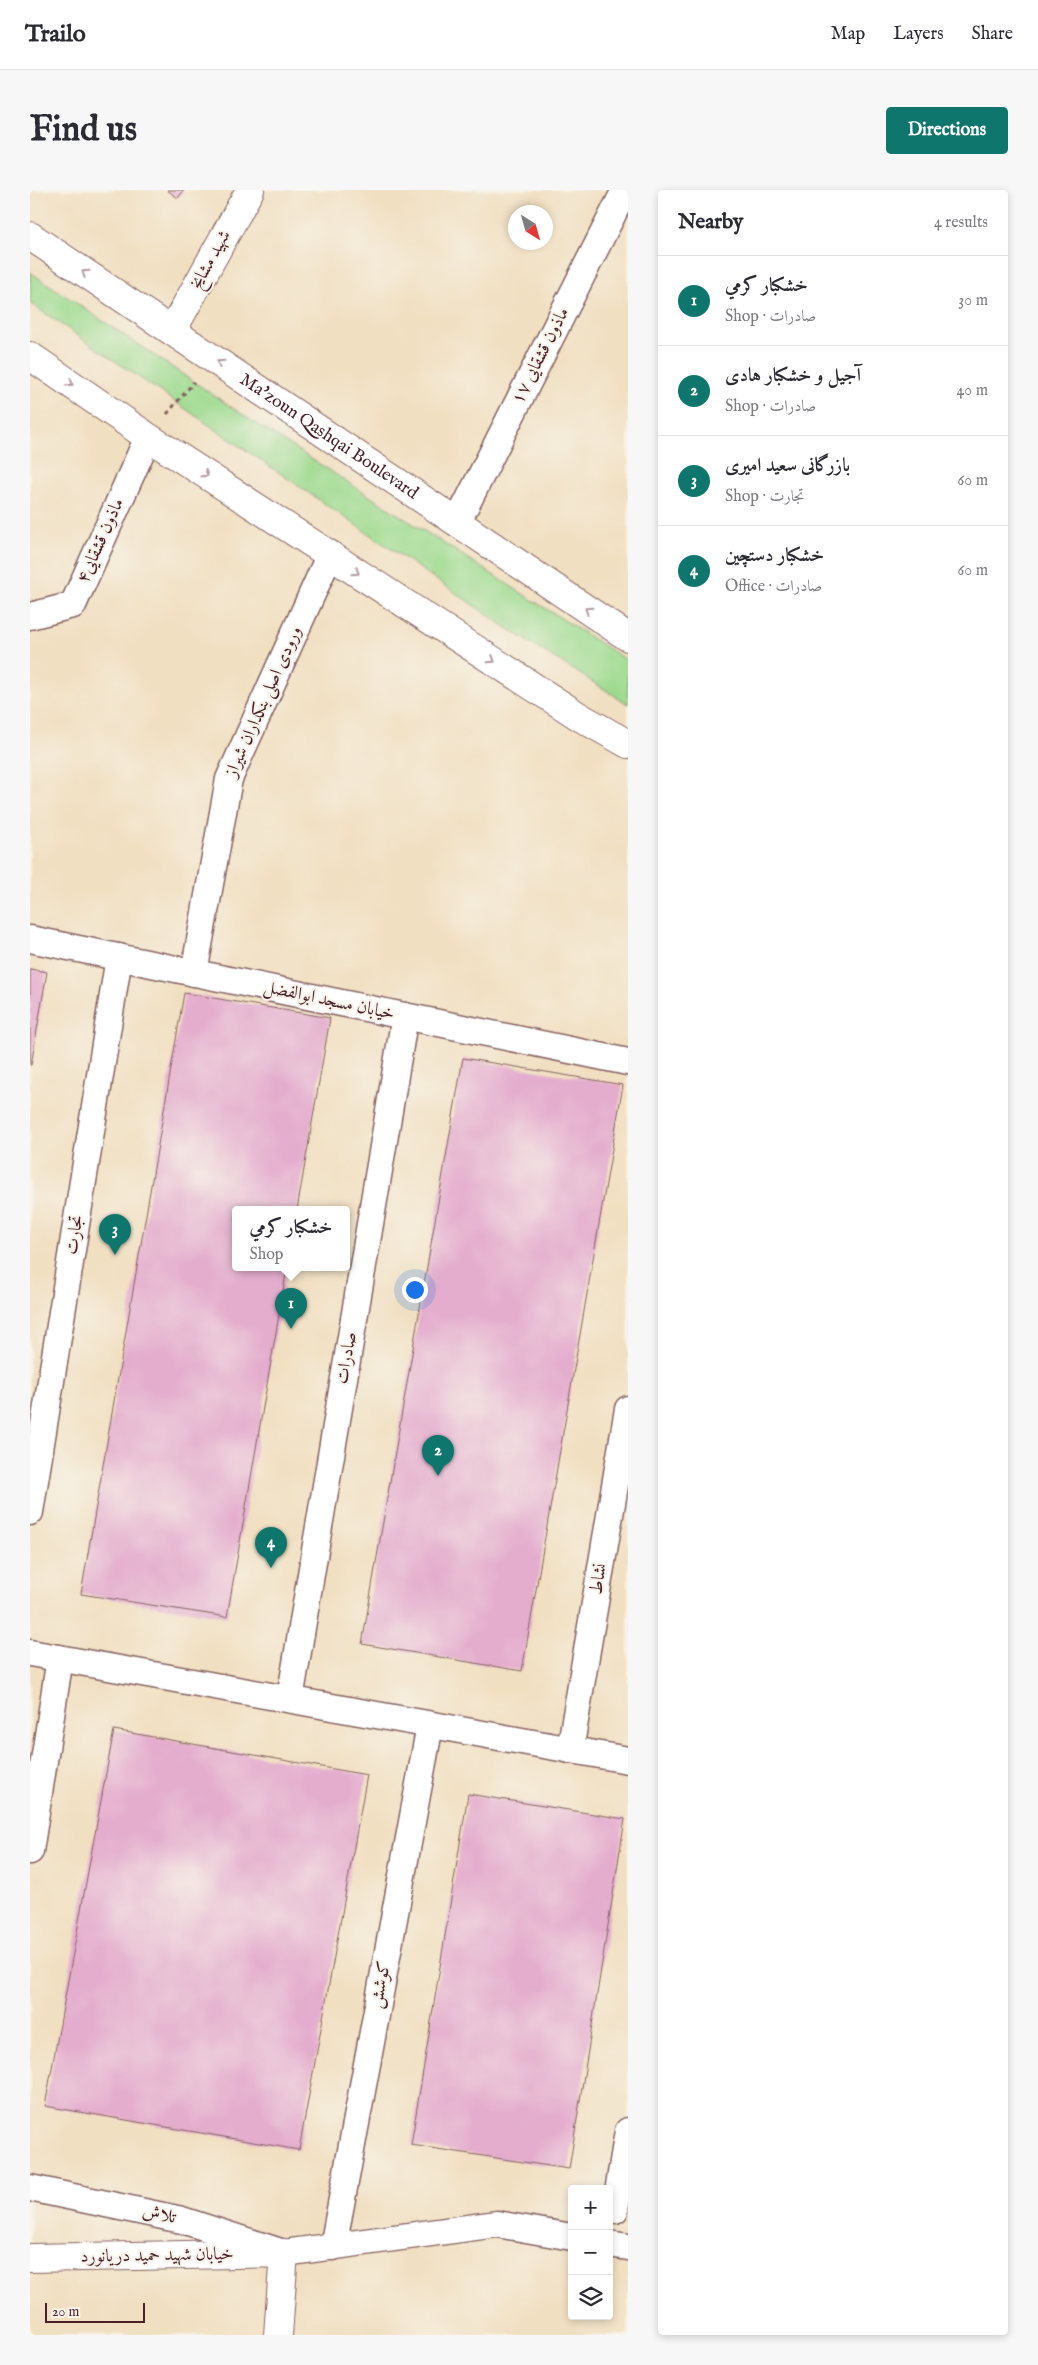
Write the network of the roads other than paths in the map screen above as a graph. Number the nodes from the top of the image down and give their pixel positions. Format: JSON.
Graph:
{"nodes":[{"id":1,"x":250,"y":190,"type":"edge"},
{"id":2,"x":625,"y":190,"type":"edge"},
{"id":3,"x":30,"y":236,"type":"edge"},
{"id":4,"x":172,"y":331,"type":"junction"},
{"id":5,"x":30,"y":356,"type":"edge"},
{"id":6,"x":148,"y":436,"type":"junction"},
{"id":7,"x":457,"y":523,"type":"junction"},
{"id":8,"x":330,"y":554,"type":"junction"},
{"id":9,"x":30,"y":616,"type":"edge"},
{"id":10,"x":628,"y":637,"type":"edge"},
{"id":11,"x":628,"y":744,"type":"edge"},
{"id":12,"x":30,"y":939,"type":"edge"},
{"id":13,"x":119,"y":957,"type":"junction"},
{"id":14,"x":194,"y":973,"type":"junction"},
{"id":15,"x":405,"y":1016,"type":"junction"},
{"id":16,"x":628,"y":1062,"type":"edge"},
{"id":17,"x":628,"y":1409,"type":"edge"},
{"id":18,"x":30,"y":1512,"type":"edge"},
{"id":19,"x":30,"y":1653,"type":"edge"},
{"id":20,"x":60,"y":1658,"type":"junction"},
{"id":21,"x":290,"y":1699,"type":"junction"},
{"id":22,"x":430,"y":1724,"type":"junction"},
{"id":23,"x":570,"y":1750,"type":"junction"},
{"id":24,"x":628,"y":1760,"type":"edge"},
{"id":25,"x":30,"y":1851,"type":"edge"},
{"id":26,"x":628,"y":2131,"type":"edge"},
{"id":27,"x":30,"y":2188,"type":"edge"},
{"id":28,"x":615,"y":2210,"type":"dead end"},
{"id":29,"x":568,"y":2236,"type":"edge"},
{"id":30,"x":613,"y":2245,"type":"edge"},
{"id":31,"x":333,"y":2247,"type":"junction"},
{"id":32,"x":628,"y":2247,"type":"edge"},
{"id":33,"x":284,"y":2254,"type":"junction"},
{"id":34,"x":30,"y":2258,"type":"edge"},
{"id":35,"x":278,"y":2335,"type":"edge"}],
"edges":[{"from":1,"to":4,"type":"street","name":"شهید مشایخ"},
{"from":2,"to":7,"type":"street","name":"ماذون قشقایی ۱۷"},
{"from":4,"to":3,"type":"street","name":"Ma'zoun Qashqai Boulevard","one_way":true},
{"from":7,"to":4,"type":"street","name":"Ma'zoun Qashqai Boulevard","one_way":true},
{"from":5,"to":6,"type":"street","one_way":true},
{"from":6,"to":8,"type":"street","one_way":true},
{"from":6,"to":9,"type":"street","name":"۴ماذون قشقایی"},
{"from":10,"to":7,"type":"street","name":"Ma'zoun Qashqai Boulevard","one_way":true},
{"from":8,"to":11,"type":"street","one_way":true},
{"from":8,"to":14,"type":"street","name":"ورودی اصلی بنکداران شیراز"},
{"from":12,"to":13,"type":"street","name":"خیابان مسجد ابوالفضل"},
{"from":13,"to":14,"type":"street","name":"خیابان مسجد ابوالفضل"},
{"from":13,"to":18,"type":"street","name":"تجارت"},
{"from":14,"to":15,"type":"street","name":"خیابان مسجد ابوالفضل"},
{"from":15,"to":16,"type":"street","name":"خیابان مسجد ابوالفضل"},
{"from":15,"to":21,"type":"street","name":"صادرات"},
{"from":17,"to":23,"type":"street","name":"نشاط"},
{"from":19,"to":20,"type":"street"},
{"from":20,"to":21,"type":"street"},
{"from":20,"to":25,"type":"street"},
{"from":21,"to":22,"type":"street"},
{"from":22,"to":23,"type":"street"},
{"from":22,"to":31,"type":"street","name":"کوشش"},
{"from":23,"to":24,"type":"street"},
{"from":26,"to":28,"type":"street"},
{"from":27,"to":33,"type":"street","name":"تلاش"},
{"from":29,"to":31,"type":"street"},
{"from":30,"to":32,"type":"street"},
{"from":31,"to":33,"type":"street"},
{"from":33,"to":34,"type":"street","name":"خیابان شهید حمید دریانورد"},
{"from":33,"to":35,"type":"street"}]}
